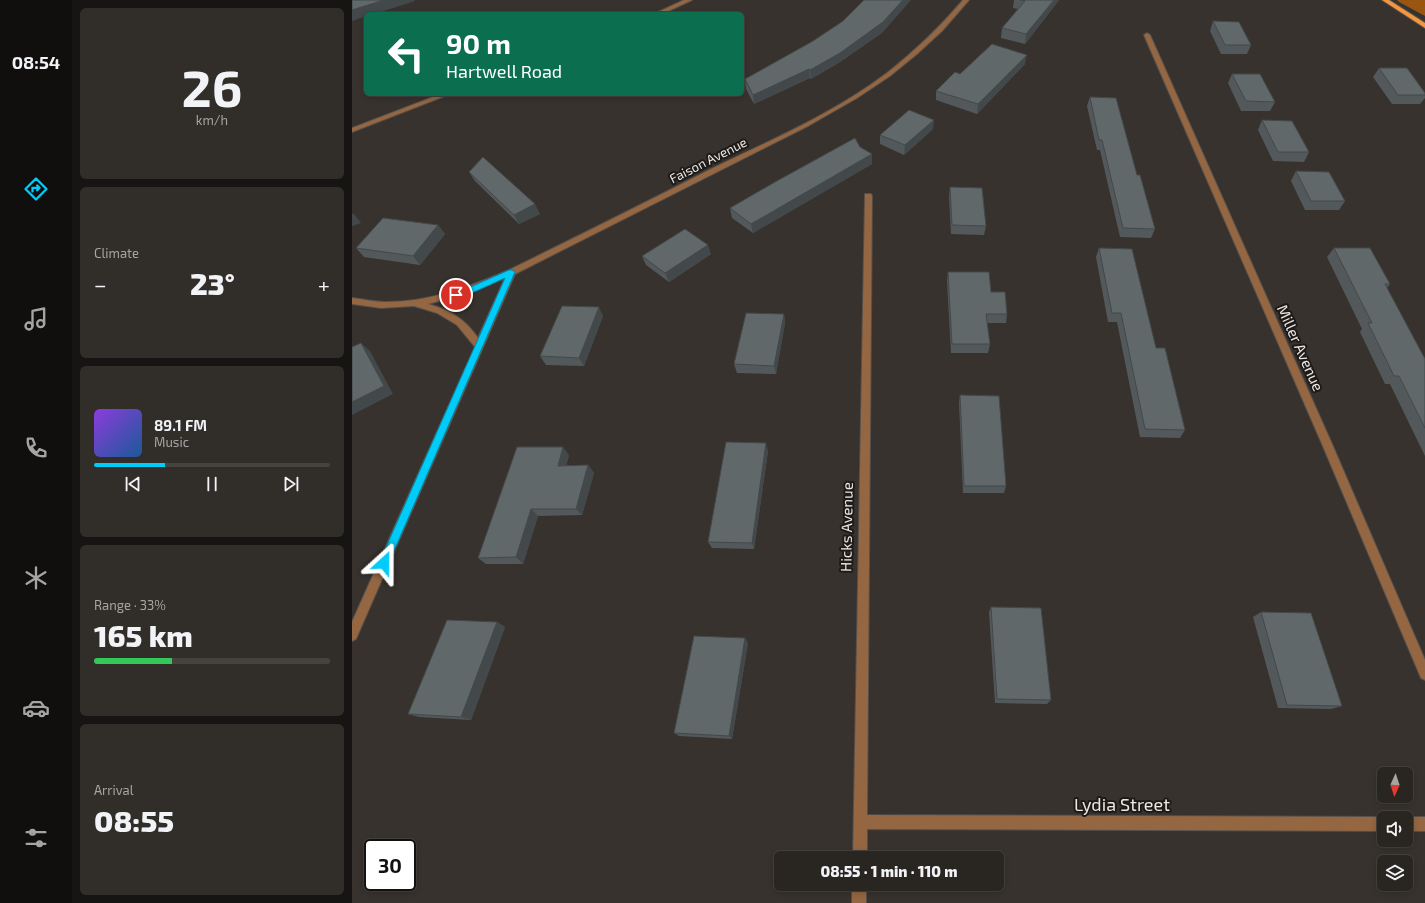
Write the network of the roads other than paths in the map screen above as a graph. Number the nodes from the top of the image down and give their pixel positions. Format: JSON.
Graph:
{"nodes":[{"id":1,"x":689,"y":0,"type":"edge"},
{"id":2,"x":966,"y":0,"type":"edge"},
{"id":3,"x":1385,"y":0,"type":"edge"},
{"id":4,"x":662,"y":12,"type":"edge"},
{"id":5,"x":1425,"y":26,"type":"edge"},
{"id":6,"x":1147,"y":35,"type":"dead end"},
{"id":7,"x":442,"y":96,"type":"edge"},
{"id":8,"x":352,"y":130,"type":"edge"},
{"id":9,"x":868,"y":196,"type":"dead end"},
{"id":10,"x":512,"y":272,"type":"junction"},
{"id":11,"x":352,"y":301,"type":"edge"},
{"id":12,"x":412,"y":304,"type":"junction"},
{"id":13,"x":479,"y":346,"type":"junction"},
{"id":14,"x":352,"y":636,"type":"edge"},
{"id":15,"x":1425,"y":674,"type":"edge"},
{"id":16,"x":860,"y":822,"type":"junction"},
{"id":17,"x":1377,"y":824,"type":"edge"},
{"id":18,"x":1413,"y":824,"type":"edge"},
{"id":19,"x":1425,"y":824,"type":"edge"},
{"id":20,"x":860,"y":851,"type":"edge"},
{"id":21,"x":859,"y":891,"type":"edge"},
{"id":22,"x":859,"y":903,"type":"edge"}],
"edges":[{"from":1,"to":4,"type":"street"},
{"from":2,"to":10,"type":"street","name":"Faison Avenue"},
{"from":3,"to":5,"type":"main road"},
{"from":6,"to":15,"type":"street","name":"Miller Avenue"},
{"from":7,"to":8,"type":"street"},
{"from":9,"to":16,"type":"street","name":"Hicks Avenue"},
{"from":10,"to":12,"type":"street","name":"Faison Avenue"},
{"from":10,"to":13,"type":"street"},
{"from":11,"to":12,"type":"street"},
{"from":12,"to":13,"type":"street"},
{"from":13,"to":14,"type":"street"},
{"from":16,"to":17,"type":"street","name":"Lydia Street"},
{"from":16,"to":20,"type":"street","name":"Hicks Avenue"},
{"from":18,"to":19,"type":"street"},
{"from":21,"to":22,"type":"street"}]}
